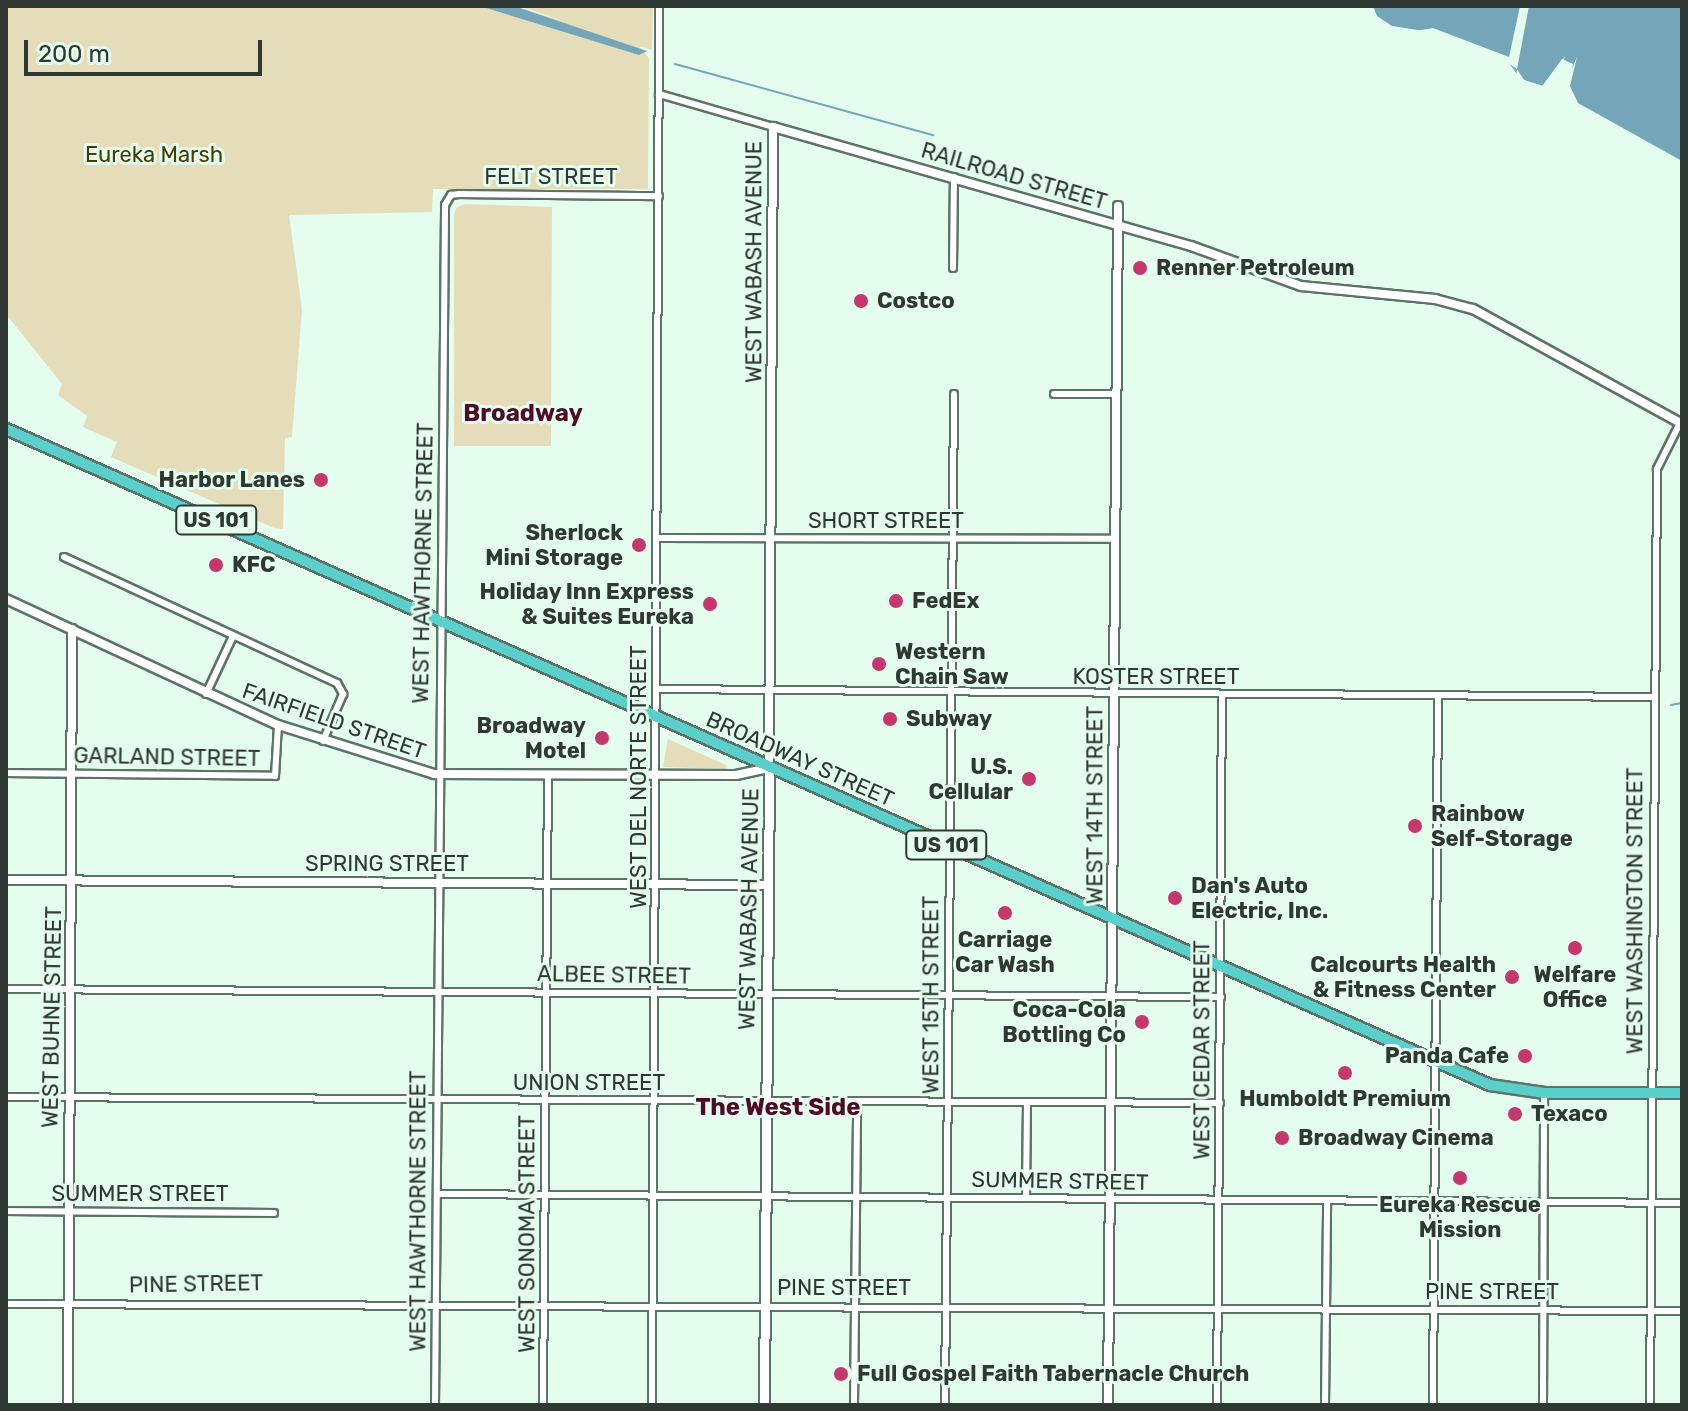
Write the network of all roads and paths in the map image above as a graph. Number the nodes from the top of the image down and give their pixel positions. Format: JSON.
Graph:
{"nodes":[{"id":1,"x":659,"y":6,"type":"edge"},
{"id":2,"x":659,"y":94,"type":"junction"},
{"id":3,"x":773,"y":127,"type":"junction"},
{"id":4,"x":954,"y":177,"type":"junction"},
{"id":5,"x":659,"y":196,"type":"junction"},
{"id":6,"x":446,"y":201,"type":"joint"},
{"id":7,"x":1118,"y":206,"type":"dead end"},
{"id":8,"x":1117,"y":224,"type":"junction"},
{"id":9,"x":953,"y":268,"type":"dead end"},
{"id":10,"x":954,"y":394,"type":"dead end"},
{"id":11,"x":1054,"y":394,"type":"dead end"},
{"id":12,"x":1115,"y":394,"type":"junction"},
{"id":13,"x":1681,"y":423,"type":"edge"},
{"id":14,"x":6,"y":429,"type":"edge"},
{"id":15,"x":658,"y":538,"type":"junction"},
{"id":16,"x":770,"y":538,"type":"junction"},
{"id":17,"x":953,"y":539,"type":"junction"},
{"id":18,"x":1114,"y":539,"type":"junction"},
{"id":19,"x":64,"y":557,"type":"dead end"},
{"id":20,"x":6,"y":599,"type":"edge"},
{"id":21,"x":441,"y":620,"type":"junction"},
{"id":22,"x":72,"y":629,"type":"junction"},
{"id":23,"x":233,"y":636,"type":"junction"},
{"id":24,"x":658,"y":689,"type":"junction"},
{"id":25,"x":769,"y":691,"type":"junction"},
{"id":26,"x":952,"y":693,"type":"junction"},
{"id":27,"x":206,"y":694,"type":"junction"},
{"id":28,"x":1113,"y":695,"type":"junction"},
{"id":29,"x":1222,"y":695,"type":"junction"},
{"id":30,"x":1438,"y":696,"type":"junction"},
{"id":31,"x":1654,"y":697,"type":"junction"},
{"id":32,"x":658,"y":718,"type":"junction"},
{"id":33,"x":278,"y":725,"type":"junction"},
{"id":34,"x":323,"y":741,"type":"junction"},
{"id":35,"x":769,"y":768,"type":"junction"},
{"id":36,"x":6,"y":773,"type":"edge"},
{"id":37,"x":71,"y":774,"type":"junction"},
{"id":38,"x":438,"y":774,"type":"junction"},
{"id":39,"x":548,"y":774,"type":"junction"},
{"id":40,"x":656,"y":774,"type":"junction"},
{"id":41,"x":949,"y":846,"type":"junction"},
{"id":42,"x":6,"y":880,"type":"edge"},
{"id":43,"x":71,"y":880,"type":"junction"},
{"id":44,"x":438,"y":883,"type":"junction"},
{"id":45,"x":547,"y":883,"type":"junction"},
{"id":46,"x":656,"y":884,"type":"junction"},
{"id":47,"x":767,"y":885,"type":"junction"},
{"id":48,"x":1112,"y":917,"type":"junction"},
{"id":49,"x":1221,"y":966,"type":"junction"},
{"id":50,"x":6,"y":989,"type":"edge"},
{"id":51,"x":71,"y":989,"type":"junction"},
{"id":52,"x":438,"y":992,"type":"junction"},
{"id":53,"x":546,"y":992,"type":"junction"},
{"id":54,"x":655,"y":993,"type":"junction"},
{"id":55,"x":766,"y":994,"type":"junction"},
{"id":56,"x":949,"y":995,"type":"junction"},
{"id":57,"x":1112,"y":997,"type":"junction"},
{"id":58,"x":1221,"y":997,"type":"junction"},
{"id":59,"x":1434,"y":1061,"type":"junction"},
{"id":60,"x":1544,"y":1093,"type":"junction"},
{"id":61,"x":1652,"y":1093,"type":"junction"},
{"id":62,"x":1682,"y":1093,"type":"edge"},
{"id":63,"x":6,"y":1097,"type":"edge"},
{"id":64,"x":69,"y":1097,"type":"junction"},
{"id":65,"x":437,"y":1100,"type":"junction"},
{"id":66,"x":545,"y":1100,"type":"junction"},
{"id":67,"x":654,"y":1101,"type":"junction"},
{"id":68,"x":857,"y":1101,"type":"junction"},
{"id":69,"x":765,"y":1102,"type":"junction"},
{"id":70,"x":948,"y":1102,"type":"junction"},
{"id":71,"x":1027,"y":1102,"type":"junction"},
{"id":72,"x":1110,"y":1103,"type":"junction"},
{"id":73,"x":1220,"y":1103,"type":"junction"},
{"id":74,"x":437,"y":1194,"type":"junction"},
{"id":75,"x":545,"y":1194,"type":"junction"},
{"id":76,"x":654,"y":1195,"type":"junction"},
{"id":77,"x":765,"y":1196,"type":"junction"},
{"id":78,"x":856,"y":1197,"type":"junction"},
{"id":79,"x":947,"y":1198,"type":"junction"},
{"id":80,"x":1026,"y":1198,"type":"junction"},
{"id":81,"x":1109,"y":1200,"type":"junction"},
{"id":82,"x":1219,"y":1200,"type":"junction"},
{"id":83,"x":1327,"y":1201,"type":"junction"},
{"id":84,"x":1434,"y":1202,"type":"junction"},
{"id":85,"x":1543,"y":1202,"type":"junction"},
{"id":86,"x":1651,"y":1203,"type":"junction"},
{"id":87,"x":1682,"y":1203,"type":"edge"},
{"id":88,"x":6,"y":1211,"type":"edge"},
{"id":89,"x":68,"y":1212,"type":"junction"},
{"id":90,"x":274,"y":1213,"type":"dead end"},
{"id":91,"x":6,"y":1304,"type":"edge"},
{"id":92,"x":68,"y":1304,"type":"junction"},
{"id":93,"x":436,"y":1304,"type":"junction"},
{"id":94,"x":653,"y":1304,"type":"junction"},
{"id":95,"x":544,"y":1305,"type":"junction"},
{"id":96,"x":764,"y":1306,"type":"junction"},
{"id":97,"x":855,"y":1306,"type":"junction"},
{"id":98,"x":946,"y":1307,"type":"junction"},
{"id":99,"x":1109,"y":1307,"type":"junction"},
{"id":100,"x":1218,"y":1308,"type":"junction"},
{"id":101,"x":1326,"y":1309,"type":"junction"},
{"id":102,"x":1434,"y":1309,"type":"junction"},
{"id":103,"x":1543,"y":1309,"type":"junction"},
{"id":104,"x":1650,"y":1311,"type":"junction"},
{"id":105,"x":1682,"y":1311,"type":"edge"},
{"id":106,"x":68,"y":1405,"type":"edge"},
{"id":107,"x":435,"y":1405,"type":"edge"},
{"id":108,"x":543,"y":1405,"type":"edge"},
{"id":109,"x":652,"y":1405,"type":"edge"},
{"id":110,"x":764,"y":1405,"type":"edge"},
{"id":111,"x":854,"y":1405,"type":"edge"},
{"id":112,"x":945,"y":1405,"type":"edge"},
{"id":113,"x":1108,"y":1405,"type":"edge"},
{"id":114,"x":1217,"y":1405,"type":"edge"},
{"id":115,"x":1325,"y":1405,"type":"edge"},
{"id":116,"x":1433,"y":1405,"type":"edge"},
{"id":117,"x":1543,"y":1405,"type":"edge"},
{"id":118,"x":1650,"y":1405,"type":"edge"}],
"edges":[{"from":1,"to":2,"type":"street","name":"WEST DEL NORTE STREET"},
{"from":2,"to":3,"type":"street","name":"RAILROAD STREET"},
{"from":2,"to":5,"type":"street","name":"WEST DEL NORTE STREET"},
{"from":3,"to":4,"type":"street","name":"RAILROAD STREET"},
{"from":3,"to":16,"type":"street","name":"WEST WABASH AVENUE"},
{"from":4,"to":8,"type":"street","name":"RAILROAD STREET"},
{"from":4,"to":9,"type":"street"},
{"from":5,"to":6,"type":"street","name":"FELT STREET"},
{"from":5,"to":15,"type":"street","name":"WEST DEL NORTE STREET"},
{"from":6,"to":21,"type":"street","name":"WEST HAWTHORNE STREET"},
{"from":7,"to":8,"type":"street","name":"WEST 14TH STREET"},
{"from":8,"to":12,"type":"street","name":"WEST 14TH STREET"},
{"from":8,"to":13,"type":"street","name":"RAILROAD STREET"},
{"from":10,"to":17,"type":"street","name":"WEST 15TH STREET"},
{"from":11,"to":12,"type":"street"},
{"from":12,"to":18,"type":"street","name":"WEST 14TH STREET"},
{"from":13,"to":31,"type":"street","name":"WEST WASHINGTON STREET"},
{"from":14,"to":21,"type":"highway","name":"BROADWAY STREET","number":"US 101"},
{"from":15,"to":16,"type":"street","name":"SHORT STREET"},
{"from":15,"to":24,"type":"street","name":"WEST DEL NORTE STREET"},
{"from":16,"to":17,"type":"street","name":"SHORT STREET"},
{"from":16,"to":25,"type":"street","name":"WEST WABASH AVENUE"},
{"from":17,"to":18,"type":"street","name":"SHORT STREET"},
{"from":17,"to":26,"type":"street","name":"WEST 15TH STREET"},
{"from":18,"to":28,"type":"street","name":"WEST 14TH STREET"},
{"from":19,"to":23,"type":"street"},
{"from":20,"to":22,"type":"street","name":"FAIRFIELD STREET"},
{"from":21,"to":32,"type":"highway","name":"BROADWAY STREET","number":"US 101"},
{"from":21,"to":38,"type":"street","name":"WEST HAWTHORNE STREET"},
{"from":22,"to":27,"type":"street","name":"FAIRFIELD STREET"},
{"from":22,"to":37,"type":"street","name":"WEST BUHNE STREET"},
{"from":23,"to":27,"type":"street"},
{"from":23,"to":34,"type":"street"},
{"from":24,"to":25,"type":"street","name":"KOSTER STREET"},
{"from":24,"to":32,"type":"street","name":"WEST DEL NORTE STREET"},
{"from":25,"to":26,"type":"street","name":"KOSTER STREET"},
{"from":25,"to":35,"type":"street","name":"WEST WABASH AVENUE"},
{"from":26,"to":28,"type":"street","name":"KOSTER STREET"},
{"from":26,"to":41,"type":"street","name":"WEST 15TH STREET"},
{"from":27,"to":33,"type":"street","name":"FAIRFIELD STREET"},
{"from":28,"to":29,"type":"street","name":"KOSTER STREET"},
{"from":28,"to":48,"type":"street","name":"WEST 14TH STREET"},
{"from":29,"to":30,"type":"street","name":"KOSTER STREET"},
{"from":29,"to":49,"type":"street","name":"WEST CEDAR STREET"},
{"from":30,"to":31,"type":"street","name":"KOSTER STREET"},
{"from":30,"to":59,"type":"street"},
{"from":31,"to":61,"type":"street","name":"WEST WASHINGTON STREET"},
{"from":32,"to":35,"type":"highway","name":"BROADWAY STREET","number":"US 101"},
{"from":32,"to":40,"type":"street","name":"WEST DEL NORTE STREET"},
{"from":33,"to":34,"type":"street","name":"FAIRFIELD STREET"},
{"from":33,"to":37,"type":"street","name":"GARLAND STREET"},
{"from":34,"to":38,"type":"street","name":"FAIRFIELD STREET"},
{"from":35,"to":40,"type":"street","name":"FAIRFIELD STREET"},
{"from":35,"to":41,"type":"highway","name":"BROADWAY STREET","number":"US 101"},
{"from":35,"to":47,"type":"main road","name":"WEST WABASH AVENUE"},
{"from":36,"to":37,"type":"street","name":"GARLAND STREET"},
{"from":37,"to":43,"type":"street","name":"WEST BUHNE STREET"},
{"from":38,"to":39,"type":"street","name":"FAIRFIELD STREET"},
{"from":38,"to":44,"type":"street","name":"WEST HAWTHORNE STREET"},
{"from":39,"to":40,"type":"street","name":"FAIRFIELD STREET"},
{"from":39,"to":45,"type":"street","name":"WEST SONOMA STREET"},
{"from":40,"to":46,"type":"street","name":"WEST DEL NORTE STREET"},
{"from":41,"to":48,"type":"highway","name":"BROADWAY STREET","number":"US 101"},
{"from":41,"to":56,"type":"street","name":"WEST 15TH STREET"},
{"from":42,"to":43,"type":"street","name":"SPRING STREET"},
{"from":43,"to":44,"type":"street","name":"SPRING STREET"},
{"from":43,"to":51,"type":"street","name":"WEST BUHNE STREET"},
{"from":44,"to":45,"type":"street","name":"SPRING STREET"},
{"from":44,"to":52,"type":"street","name":"WEST HAWTHORNE STREET"},
{"from":45,"to":46,"type":"street","name":"SPRING STREET"},
{"from":45,"to":53,"type":"street","name":"WEST SONOMA STREET"},
{"from":46,"to":47,"type":"street","name":"SPRING STREET"},
{"from":46,"to":54,"type":"street","name":"WEST DEL NORTE STREET"},
{"from":47,"to":55,"type":"main road","name":"WEST WABASH AVENUE"},
{"from":48,"to":49,"type":"highway","name":"BROADWAY STREET","number":"US 101"},
{"from":48,"to":57,"type":"street","name":"WEST 14TH STREET"},
{"from":49,"to":58,"type":"street","name":"WEST CEDAR STREET"},
{"from":49,"to":59,"type":"highway","name":"BROADWAY STREET","number":"US 101"},
{"from":50,"to":51,"type":"street","name":"ALBEE STREET"},
{"from":51,"to":52,"type":"street","name":"ALBEE STREET"},
{"from":51,"to":64,"type":"street","name":"WEST BUHNE STREET"},
{"from":52,"to":53,"type":"street","name":"ALBEE STREET"},
{"from":52,"to":65,"type":"street","name":"WEST HAWTHORNE STREET"},
{"from":53,"to":54,"type":"street","name":"ALBEE STREET"},
{"from":53,"to":66,"type":"street","name":"WEST SONOMA STREET"},
{"from":54,"to":55,"type":"street","name":"ALBEE STREET"},
{"from":54,"to":67,"type":"street","name":"WEST DEL NORTE STREET"},
{"from":55,"to":56,"type":"street","name":"ALBEE STREET"},
{"from":55,"to":69,"type":"main road","name":"WEST WABASH AVENUE"},
{"from":56,"to":57,"type":"street","name":"ALBEE STREET"},
{"from":56,"to":70,"type":"street","name":"WEST 15TH STREET"},
{"from":57,"to":58,"type":"street","name":"ALBEE STREET"},
{"from":57,"to":72,"type":"street","name":"WEST 14TH STREET"},
{"from":58,"to":73,"type":"street","name":"WEST CEDAR STREET"},
{"from":59,"to":60,"type":"highway","name":"BROADWAY STREET","number":"US 101"},
{"from":59,"to":84,"type":"street"},
{"from":60,"to":61,"type":"highway","name":"BROADWAY STREET","number":"US 101"},
{"from":60,"to":85,"type":"street"},
{"from":61,"to":62,"type":"highway","name":"BROADWAY STREET","number":"US 101"},
{"from":61,"to":86,"type":"street","name":"WEST WASHINGTON STREET"},
{"from":63,"to":64,"type":"street","name":"UNION STREET"},
{"from":64,"to":65,"type":"street","name":"UNION STREET"},
{"from":64,"to":89,"type":"street","name":"WEST BUHNE STREET"},
{"from":65,"to":66,"type":"street","name":"UNION STREET"},
{"from":65,"to":74,"type":"street","name":"WEST HAWTHORNE STREET"},
{"from":66,"to":67,"type":"street","name":"UNION STREET"},
{"from":66,"to":75,"type":"street","name":"WEST SONOMA STREET"},
{"from":67,"to":69,"type":"street","name":"UNION STREET"},
{"from":67,"to":76,"type":"street","name":"WEST DEL NORTE STREET"},
{"from":68,"to":69,"type":"street","name":"UNION STREET"},
{"from":68,"to":70,"type":"street","name":"UNION STREET"},
{"from":68,"to":78,"type":"street"},
{"from":69,"to":77,"type":"main road","name":"WEST WABASH AVENUE"},
{"from":70,"to":71,"type":"street","name":"UNION STREET"},
{"from":70,"to":79,"type":"street","name":"WEST 15TH STREET"},
{"from":71,"to":72,"type":"street","name":"UNION STREET"},
{"from":71,"to":80,"type":"street"},
{"from":72,"to":73,"type":"street","name":"UNION STREET"},
{"from":72,"to":81,"type":"street","name":"WEST 14TH STREET"},
{"from":73,"to":82,"type":"street","name":"WEST CEDAR STREET"},
{"from":74,"to":75,"type":"street","name":"SUMMER STREET"},
{"from":74,"to":93,"type":"street","name":"WEST HAWTHORNE STREET"},
{"from":75,"to":76,"type":"street","name":"SUMMER STREET"},
{"from":75,"to":95,"type":"street","name":"WEST SONOMA STREET"},
{"from":76,"to":77,"type":"street","name":"SUMMER STREET"},
{"from":76,"to":94,"type":"street","name":"WEST DEL NORTE STREET"},
{"from":77,"to":78,"type":"street","name":"SUMMER STREET"},
{"from":77,"to":96,"type":"main road","name":"WEST WABASH AVENUE"},
{"from":78,"to":79,"type":"street","name":"SUMMER STREET"},
{"from":78,"to":97,"type":"street"},
{"from":79,"to":80,"type":"street","name":"SUMMER STREET"},
{"from":79,"to":98,"type":"street","name":"WEST 15TH STREET"},
{"from":80,"to":81,"type":"street","name":"SUMMER STREET"},
{"from":81,"to":82,"type":"street","name":"SUMMER STREET"},
{"from":81,"to":99,"type":"street","name":"WEST 14TH STREET"},
{"from":82,"to":83,"type":"street","name":"SUMMER STREET"},
{"from":82,"to":100,"type":"street","name":"WEST CEDAR STREET"},
{"from":83,"to":84,"type":"street","name":"SUMMER STREET"},
{"from":83,"to":101,"type":"street"},
{"from":84,"to":85,"type":"street","name":"SUMMER STREET"},
{"from":84,"to":102,"type":"street"},
{"from":85,"to":86,"type":"street","name":"SUMMER STREET"},
{"from":85,"to":103,"type":"street"},
{"from":86,"to":87,"type":"street","name":"SUMMER STREET"},
{"from":86,"to":104,"type":"street","name":"WEST WASHINGTON STREET"},
{"from":88,"to":89,"type":"street","name":"SUMMER STREET"},
{"from":89,"to":90,"type":"street","name":"SUMMER STREET"},
{"from":89,"to":92,"type":"street","name":"WEST BUHNE STREET"},
{"from":91,"to":92,"type":"street","name":"PINE STREET"},
{"from":92,"to":93,"type":"street","name":"PINE STREET"},
{"from":92,"to":106,"type":"street","name":"WEST BUHNE STREET"},
{"from":93,"to":95,"type":"street","name":"PINE STREET"},
{"from":93,"to":107,"type":"street","name":"WEST HAWTHORNE STREET"},
{"from":94,"to":95,"type":"street","name":"PINE STREET"},
{"from":94,"to":96,"type":"street","name":"PINE STREET"},
{"from":94,"to":109,"type":"street","name":"WEST DEL NORTE STREET"},
{"from":95,"to":108,"type":"street","name":"WEST SONOMA STREET"},
{"from":96,"to":97,"type":"street","name":"PINE STREET"},
{"from":96,"to":110,"type":"main road","name":"WEST WABASH AVENUE"},
{"from":97,"to":98,"type":"street","name":"PINE STREET"},
{"from":97,"to":111,"type":"street"},
{"from":98,"to":99,"type":"street","name":"PINE STREET"},
{"from":98,"to":112,"type":"street","name":"WEST 15TH STREET"},
{"from":99,"to":100,"type":"street","name":"PINE STREET"},
{"from":99,"to":113,"type":"street","name":"WEST 14TH STREET"},
{"from":100,"to":101,"type":"street","name":"PINE STREET"},
{"from":100,"to":114,"type":"street","name":"WEST CEDAR STREET"},
{"from":101,"to":102,"type":"street","name":"PINE STREET"},
{"from":101,"to":115,"type":"street"},
{"from":102,"to":103,"type":"street","name":"PINE STREET"},
{"from":102,"to":116,"type":"street"},
{"from":103,"to":104,"type":"street","name":"PINE STREET"},
{"from":103,"to":117,"type":"street"},
{"from":104,"to":105,"type":"street","name":"PINE STREET"},
{"from":104,"to":118,"type":"street","name":"WEST WASHINGTON STREET"}]}
